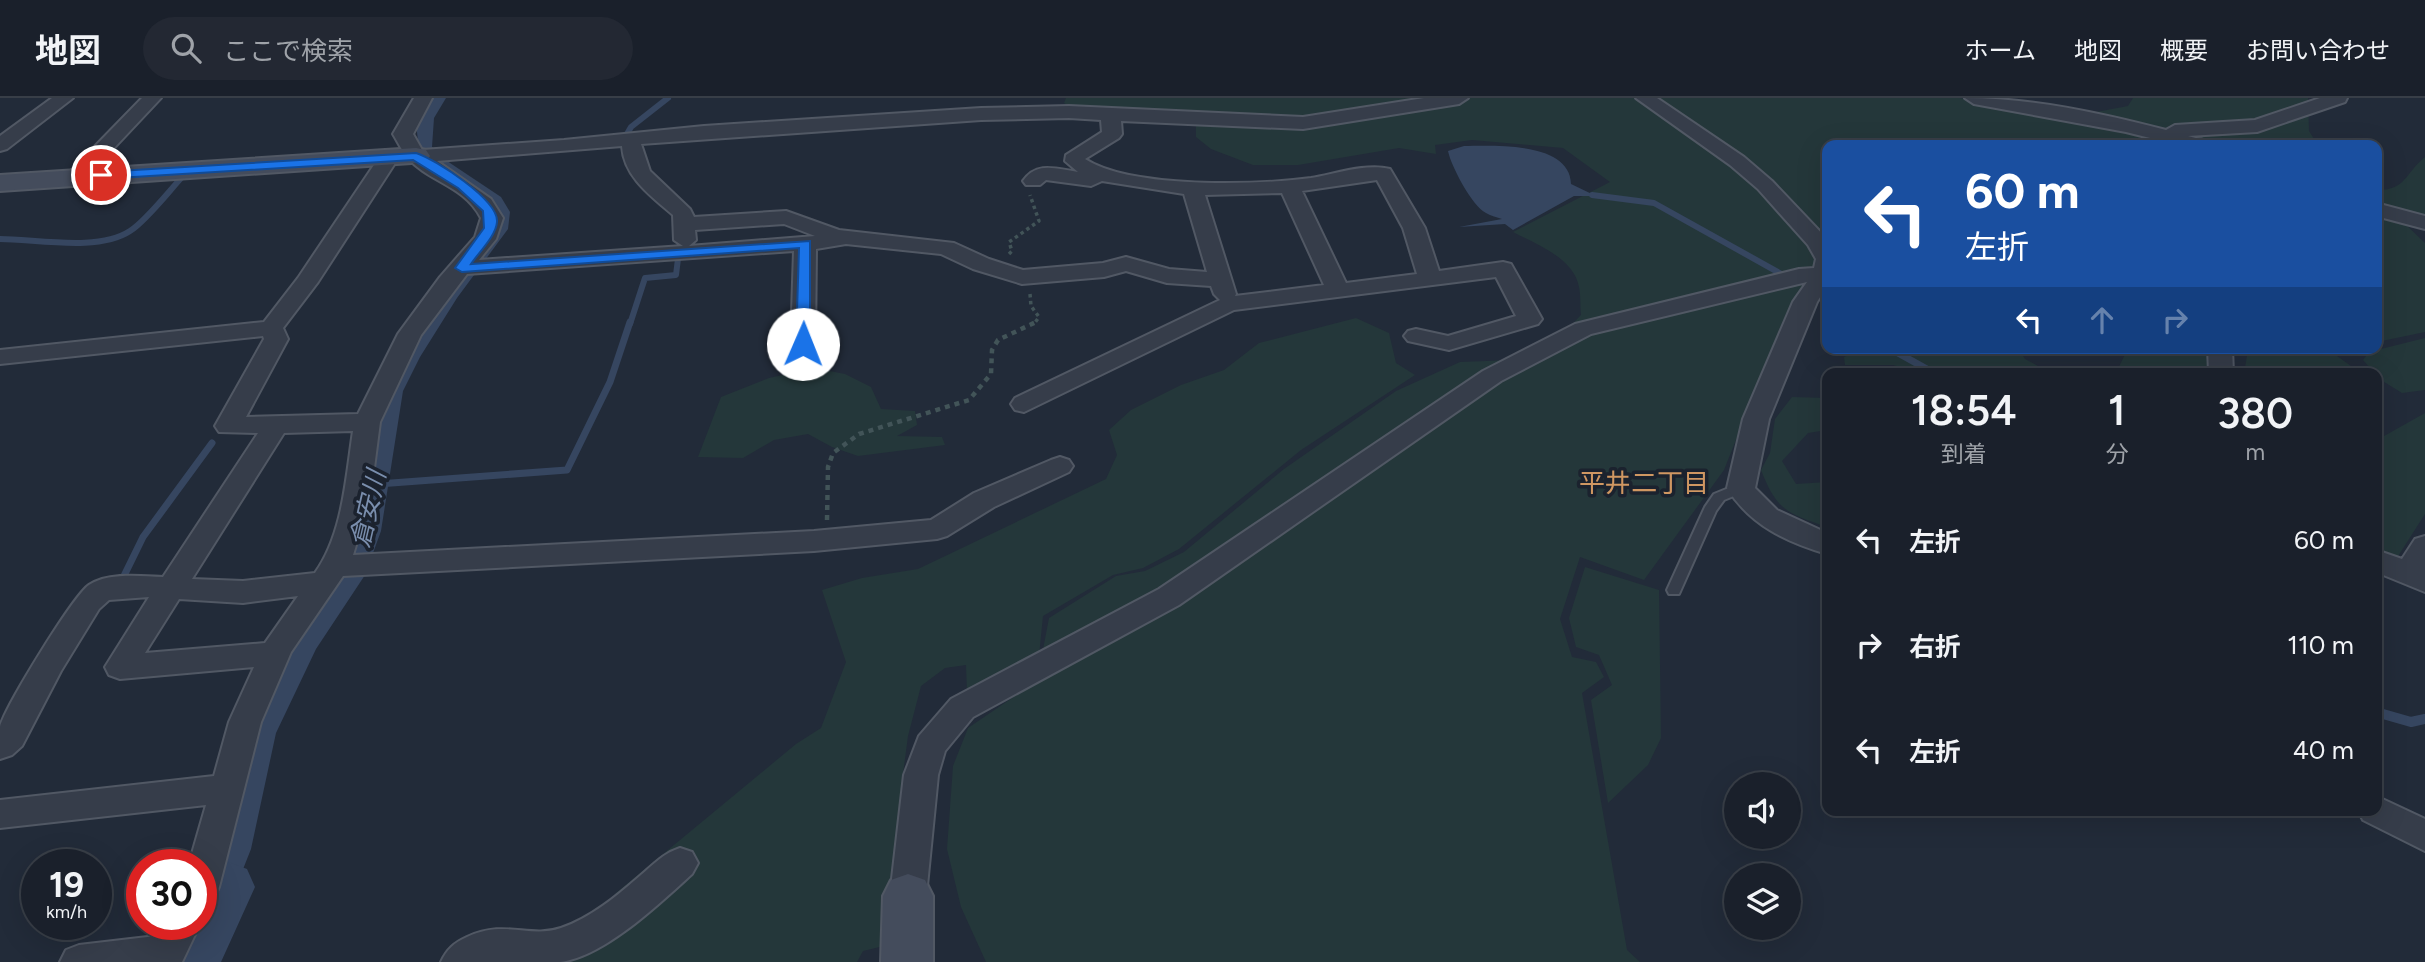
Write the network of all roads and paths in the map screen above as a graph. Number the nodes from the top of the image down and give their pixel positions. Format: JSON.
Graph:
{"nodes":[{"id":1,"x":64,"y":98,"type":"edge"},
{"id":2,"x":152,"y":98,"type":"edge"},
{"id":3,"x":423,"y":98,"type":"edge"},
{"id":4,"x":946,"y":98,"type":"edge"},
{"id":5,"x":1459,"y":98,"type":"edge"},
{"id":6,"x":1645,"y":98,"type":"edge"},
{"id":7,"x":1974,"y":98,"type":"edge"},
{"id":8,"x":2338,"y":98,"type":"edge"},
{"id":9,"x":1119,"y":115,"type":"junction"},
{"id":10,"x":920,"y":116,"type":"junction"},
{"id":11,"x":2166,"y":135,"type":"junction"},
{"id":12,"x":631,"y":139,"type":"junction"},
{"id":13,"x":2183,"y":140,"type":"edge"},
{"id":14,"x":0,"y":145,"type":"edge"},
{"id":15,"x":418,"y":156,"type":"junction"},
{"id":16,"x":1098,"y":173,"type":"junction"},
{"id":17,"x":76,"y":177,"type":"junction"},
{"id":18,"x":1033,"y":181,"type":"joint"},
{"id":19,"x":0,"y":183,"type":"edge"},
{"id":20,"x":1289,"y":185,"type":"junction"},
{"id":21,"x":1193,"y":190,"type":"junction"},
{"id":22,"x":2382,"y":211,"type":"edge"},
{"id":23,"x":2425,"y":223,"type":"edge"},
{"id":24,"x":686,"y":224,"type":"junction"},
{"id":25,"x":849,"y":237,"type":"junction"},
{"id":26,"x":805,"y":244,"type":"junction"},
{"id":27,"x":1822,"y":250,"type":"edge"},
{"id":28,"x":681,"y":253,"type":"junction"},
{"id":29,"x":996,"y":267,"type":"junction"},
{"id":30,"x":470,"y":268,"type":"junction"},
{"id":31,"x":1822,"y":274,"type":"edge"},
{"id":32,"x":1029,"y":276,"type":"junction"},
{"id":33,"x":1430,"y":279,"type":"junction"},
{"id":34,"x":1822,"y":279,"type":"edge"},
{"id":35,"x":1220,"y":280,"type":"junction"},
{"id":36,"x":1338,"y":290,"type":"junction"},
{"id":37,"x":1229,"y":304,"type":"junction"},
{"id":38,"x":271,"y":328,"type":"junction"},
{"id":39,"x":1416,"y":336,"type":"dead end"},
{"id":40,"x":803,"y":344,"type":"dead end"},
{"id":41,"x":0,"y":356,"type":"edge"},
{"id":42,"x":1024,"y":404,"type":"dead end"},
{"id":43,"x":367,"y":422,"type":"junction"},
{"id":44,"x":276,"y":425,"type":"junction"},
{"id":45,"x":1060,"y":466,"type":"dead end"},
{"id":46,"x":1741,"y":488,"type":"junction"},
{"id":47,"x":827,"y":540,"type":"junction"},
{"id":48,"x":1822,"y":542,"type":"edge"},
{"id":49,"x":2425,"y":546,"type":"edge"},
{"id":50,"x":2382,"y":563,"type":"edge"},
{"id":51,"x":334,"y":571,"type":"junction"},
{"id":52,"x":2416,"y":578,"type":"edge"},
{"id":53,"x":171,"y":589,"type":"junction"},
{"id":54,"x":1674,"y":590,"type":"dead end"},
{"id":55,"x":275,"y":654,"type":"junction"},
{"id":56,"x":0,"y":746,"type":"edge"},
{"id":57,"x":227,"y":789,"type":"junction"},
{"id":58,"x":0,"y":814,"type":"edge"},
{"id":59,"x":2382,"y":814,"type":"edge"},
{"id":60,"x":2425,"y":836,"type":"edge"},
{"id":61,"x":211,"y":849,"type":"edge"},
{"id":62,"x":680,"y":863,"type":"dead end"},
{"id":63,"x":908,"y":896,"type":"joint"},
{"id":64,"x":171,"y":946,"type":"edge"},
{"id":65,"x":79,"y":962,"type":"edge"},
{"id":66,"x":460,"y":962,"type":"edge"},
{"id":67,"x":907,"y":962,"type":"edge"}],
"edges":[{"from":1,"to":14,"type":"street"},
{"from":2,"to":17,"type":"street"},
{"from":3,"to":15,"type":"street"},
{"from":4,"to":10,"type":"street"},
{"from":5,"to":9,"type":"street"},
{"from":6,"to":27,"type":"street"},
{"from":7,"to":11,"type":"street"},
{"from":8,"to":11,"type":"street"},
{"from":9,"to":10,"type":"street"},
{"from":9,"to":16,"type":"street"},
{"from":10,"to":12,"type":"street"},
{"from":11,"to":13,"type":"street"},
{"from":12,"to":15,"type":"street"},
{"from":12,"to":24,"type":"street"},
{"from":15,"to":17,"type":"street"},
{"from":15,"to":30,"type":"street"},
{"from":15,"to":38,"type":"street"},
{"from":16,"to":18,"type":"street"},
{"from":16,"to":21,"type":"street"},
{"from":17,"to":19,"type":"street"},
{"from":18,"to":29,"type":"path"},
{"from":20,"to":21,"type":"street"},
{"from":20,"to":33,"type":"street"},
{"from":20,"to":36,"type":"street"},
{"from":21,"to":35,"type":"street"},
{"from":22,"to":23,"type":"street"},
{"from":24,"to":25,"type":"street"},
{"from":24,"to":28,"type":"street"},
{"from":25,"to":26,"type":"street"},
{"from":25,"to":29,"type":"street"},
{"from":26,"to":28,"type":"street"},
{"from":26,"to":40,"type":"street"},
{"from":28,"to":30,"type":"street"},
{"from":29,"to":32,"type":"street"},
{"from":30,"to":43,"type":"street"},
{"from":31,"to":63,"type":"street"},
{"from":32,"to":35,"type":"street"},
{"from":32,"to":47,"type":"path"},
{"from":33,"to":36,"type":"street"},
{"from":33,"to":39,"type":"street"},
{"from":34,"to":46,"type":"street"},
{"from":35,"to":37,"type":"street"},
{"from":36,"to":37,"type":"street"},
{"from":37,"to":42,"type":"street"},
{"from":38,"to":41,"type":"street"},
{"from":38,"to":44,"type":"street"},
{"from":43,"to":44,"type":"street"},
{"from":43,"to":51,"type":"street"},
{"from":44,"to":53,"type":"street"},
{"from":45,"to":47,"type":"street"},
{"from":46,"to":48,"type":"street"},
{"from":46,"to":54,"type":"lane"},
{"from":47,"to":51,"type":"street"},
{"from":49,"to":52,"type":"street"},
{"from":50,"to":52,"type":"street"},
{"from":51,"to":53,"type":"street"},
{"from":51,"to":55,"type":"street"},
{"from":53,"to":55,"type":"street"},
{"from":53,"to":56,"type":"street"},
{"from":55,"to":57,"type":"street"},
{"from":57,"to":58,"type":"street"},
{"from":57,"to":61,"type":"street"},
{"from":59,"to":60,"type":"street"},
{"from":62,"to":66,"type":"street"},
{"from":63,"to":67,"type":"street"},
{"from":64,"to":65,"type":"street"}]}
